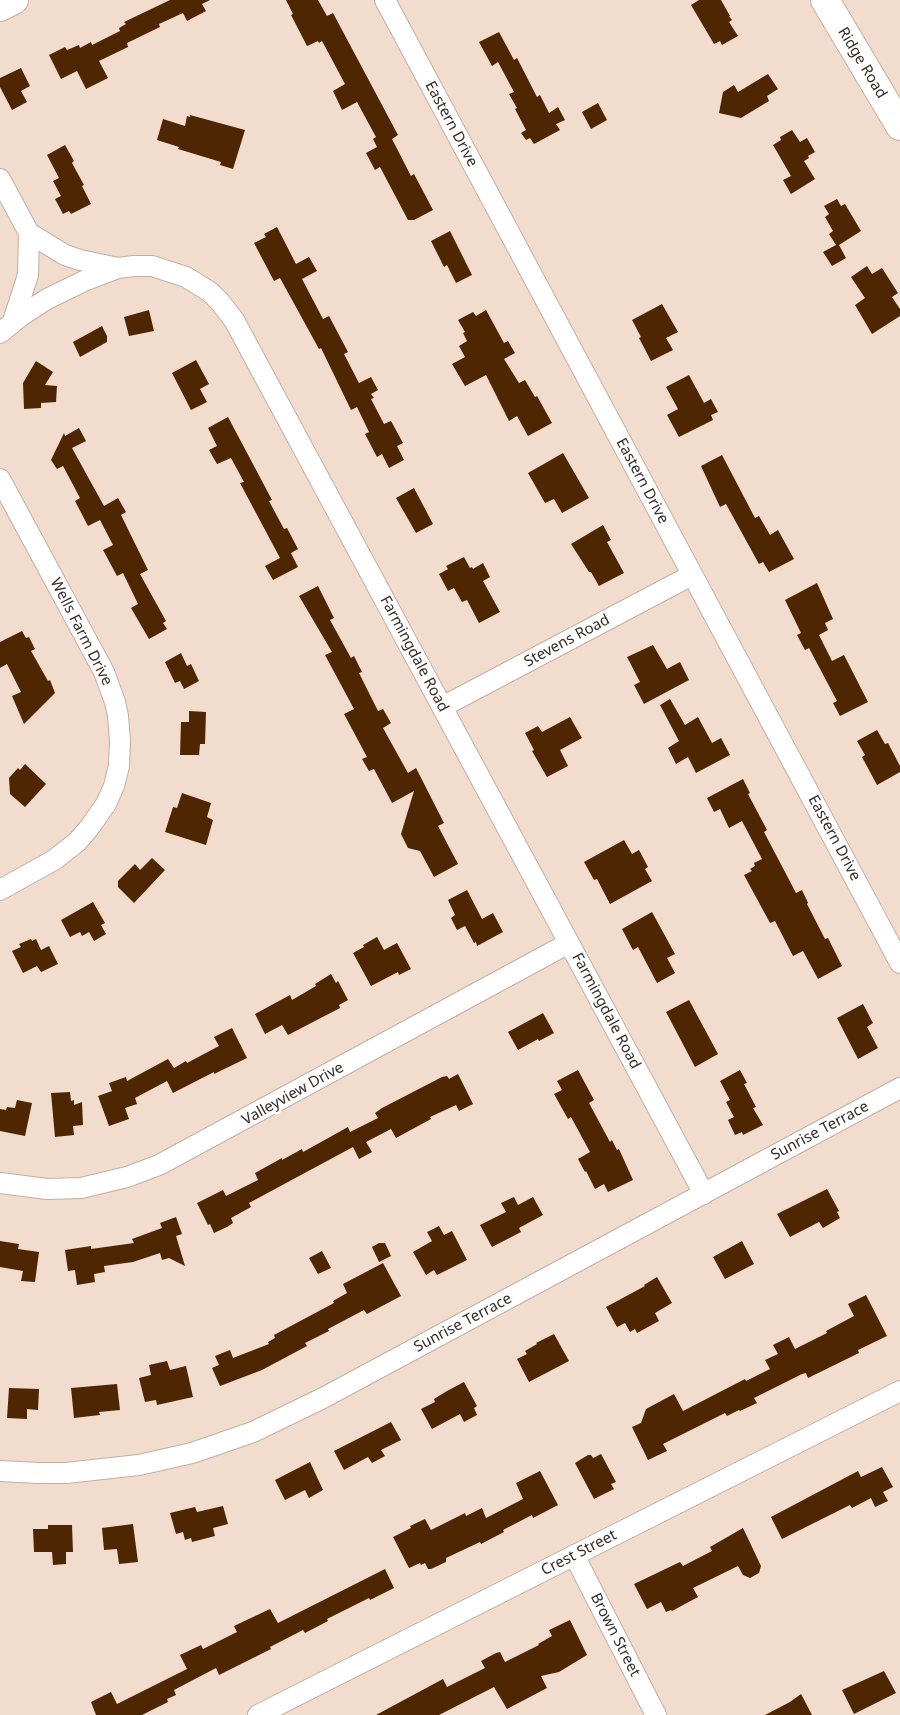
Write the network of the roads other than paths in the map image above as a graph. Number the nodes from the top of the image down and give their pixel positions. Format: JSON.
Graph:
{"nodes":[{"id":1,"x":14,"y":0,"type":"edge"},
{"id":2,"x":385,"y":0,"type":"edge"},
{"id":3,"x":825,"y":0,"type":"edge"},
{"id":4,"x":0,"y":7,"type":"edge"},
{"id":5,"x":900,"y":126,"type":"edge"},
{"id":6,"x":0,"y":179,"type":"edge"},
{"id":7,"x":29,"y":233,"type":"junction"},
{"id":8,"x":118,"y":268,"type":"junction"},
{"id":9,"x":6,"y":327,"type":"edge"},
{"id":10,"x":0,"y":479,"type":"edge"},
{"id":11,"x":692,"y":575,"type":"junction"},
{"id":12,"x":442,"y":707,"type":"junction"},
{"id":13,"x":0,"y":890,"type":"edge"},
{"id":14,"x":569,"y":943,"type":"junction"},
{"id":15,"x":900,"y":963,"type":"edge"},
{"id":16,"x":900,"y":1088,"type":"edge"},
{"id":17,"x":0,"y":1183,"type":"edge"},
{"id":18,"x":704,"y":1194,"type":"junction"},
{"id":19,"x":900,"y":1391,"type":"edge"},
{"id":20,"x":0,"y":1471,"type":"edge"},
{"id":21,"x":574,"y":1556,"type":"junction"},
{"id":22,"x":258,"y":1715,"type":"edge"},
{"id":23,"x":656,"y":1715,"type":"edge"}],
"edges":[{"from":1,"to":4,"type":"street"},
{"from":2,"to":11,"type":"street","name":"Eastern Drive"},
{"from":3,"to":5,"type":"street","name":"Ridge Road"},
{"from":6,"to":7,"type":"street"},
{"from":7,"to":8,"type":"street","name":"Farmingdale Road"},
{"from":7,"to":9,"type":"street"},
{"from":8,"to":9,"type":"street"},
{"from":8,"to":12,"type":"street","name":"Farmingdale Road"},
{"from":10,"to":13,"type":"street","name":"Wells Farm Drive"},
{"from":11,"to":12,"type":"street","name":"Stevens Road"},
{"from":11,"to":15,"type":"street","name":"Eastern Drive"},
{"from":12,"to":14,"type":"street","name":"Farmingdale Road"},
{"from":14,"to":17,"type":"street","name":"Valleyview Drive"},
{"from":14,"to":18,"type":"street","name":"Farmingdale Road"},
{"from":16,"to":18,"type":"street","name":"Sunrise Terrace"},
{"from":18,"to":20,"type":"street","name":"Sunrise Terrace"},
{"from":19,"to":21,"type":"street","name":"Crest Street"},
{"from":21,"to":22,"type":"street","name":"Crest Street"},
{"from":21,"to":23,"type":"street","name":"Brown Street"}]}
